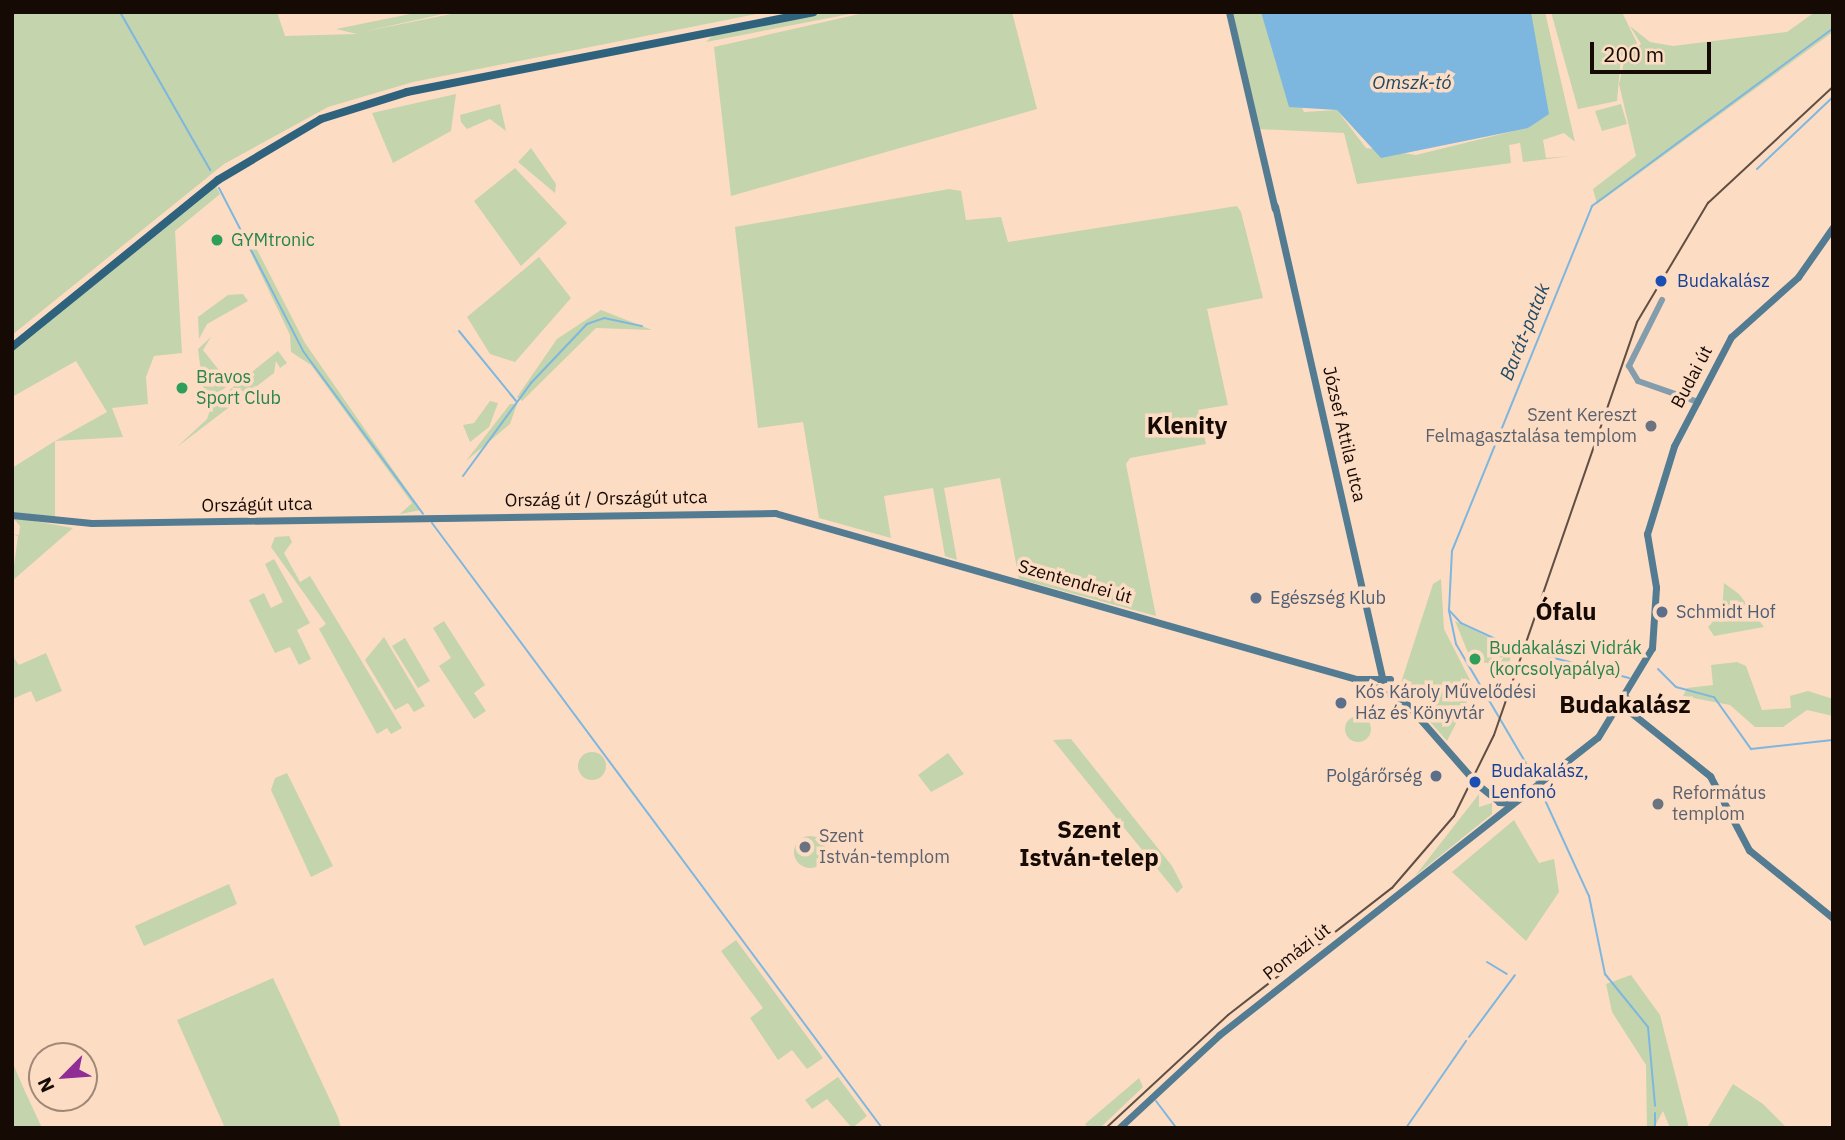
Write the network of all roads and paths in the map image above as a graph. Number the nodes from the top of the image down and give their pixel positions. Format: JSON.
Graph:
{"nodes":[{"id":1,"x":791,"y":12,"type":"edge"},
{"id":2,"x":813,"y":12,"type":"edge"},
{"id":3,"x":1229,"y":12,"type":"edge"},
{"id":4,"x":1833,"y":227,"type":"edge"},
{"id":5,"x":1662,"y":300,"type":"dead end"},
{"id":6,"x":12,"y":340,"type":"edge"},
{"id":7,"x":12,"y":347,"type":"edge"},
{"id":8,"x":1692,"y":403,"type":"junction"},
{"id":9,"x":12,"y":515,"type":"edge"},
{"id":10,"x":785,"y":515,"type":"joint"},
{"id":11,"x":428,"y":518,"type":"joint"},
{"id":12,"x":1387,"y":685,"type":"junction"},
{"id":13,"x":1625,"y":695,"type":"junction"},
{"id":14,"x":1619,"y":703,"type":"junction"},
{"id":15,"x":1641,"y":720,"type":"junction"},
{"id":16,"x":1501,"y":806,"type":"junction"},
{"id":17,"x":1833,"y":918,"type":"edge"},
{"id":18,"x":1119,"y":1128,"type":"edge"}],
"edges":[{"from":1,"to":6,"type":"main road"},
{"from":2,"to":7,"type":"main road"},
{"from":3,"to":12,"type":"main road","name":"József Attila utca"},
{"from":4,"to":8,"type":"main road","name":"Budai út"},
{"from":5,"to":8,"type":"street"},
{"from":8,"to":13,"type":"main road","name":"Budai út"},
{"from":9,"to":11,"type":"main road","name":"Országút utca"},
{"from":10,"to":11,"type":"main road","name":"Ország út / Országút utca"},
{"from":10,"to":12,"type":"main road","name":"Szentendrei út"},
{"from":12,"to":16,"type":"main road"},
{"from":13,"to":14,"type":"main road"},
{"from":13,"to":15,"type":"main road"},
{"from":14,"to":15,"type":"main road"},
{"from":14,"to":16,"type":"main road"},
{"from":15,"to":17,"type":"main road"},
{"from":16,"to":18,"type":"main road","name":"Pomázi út"}]}
